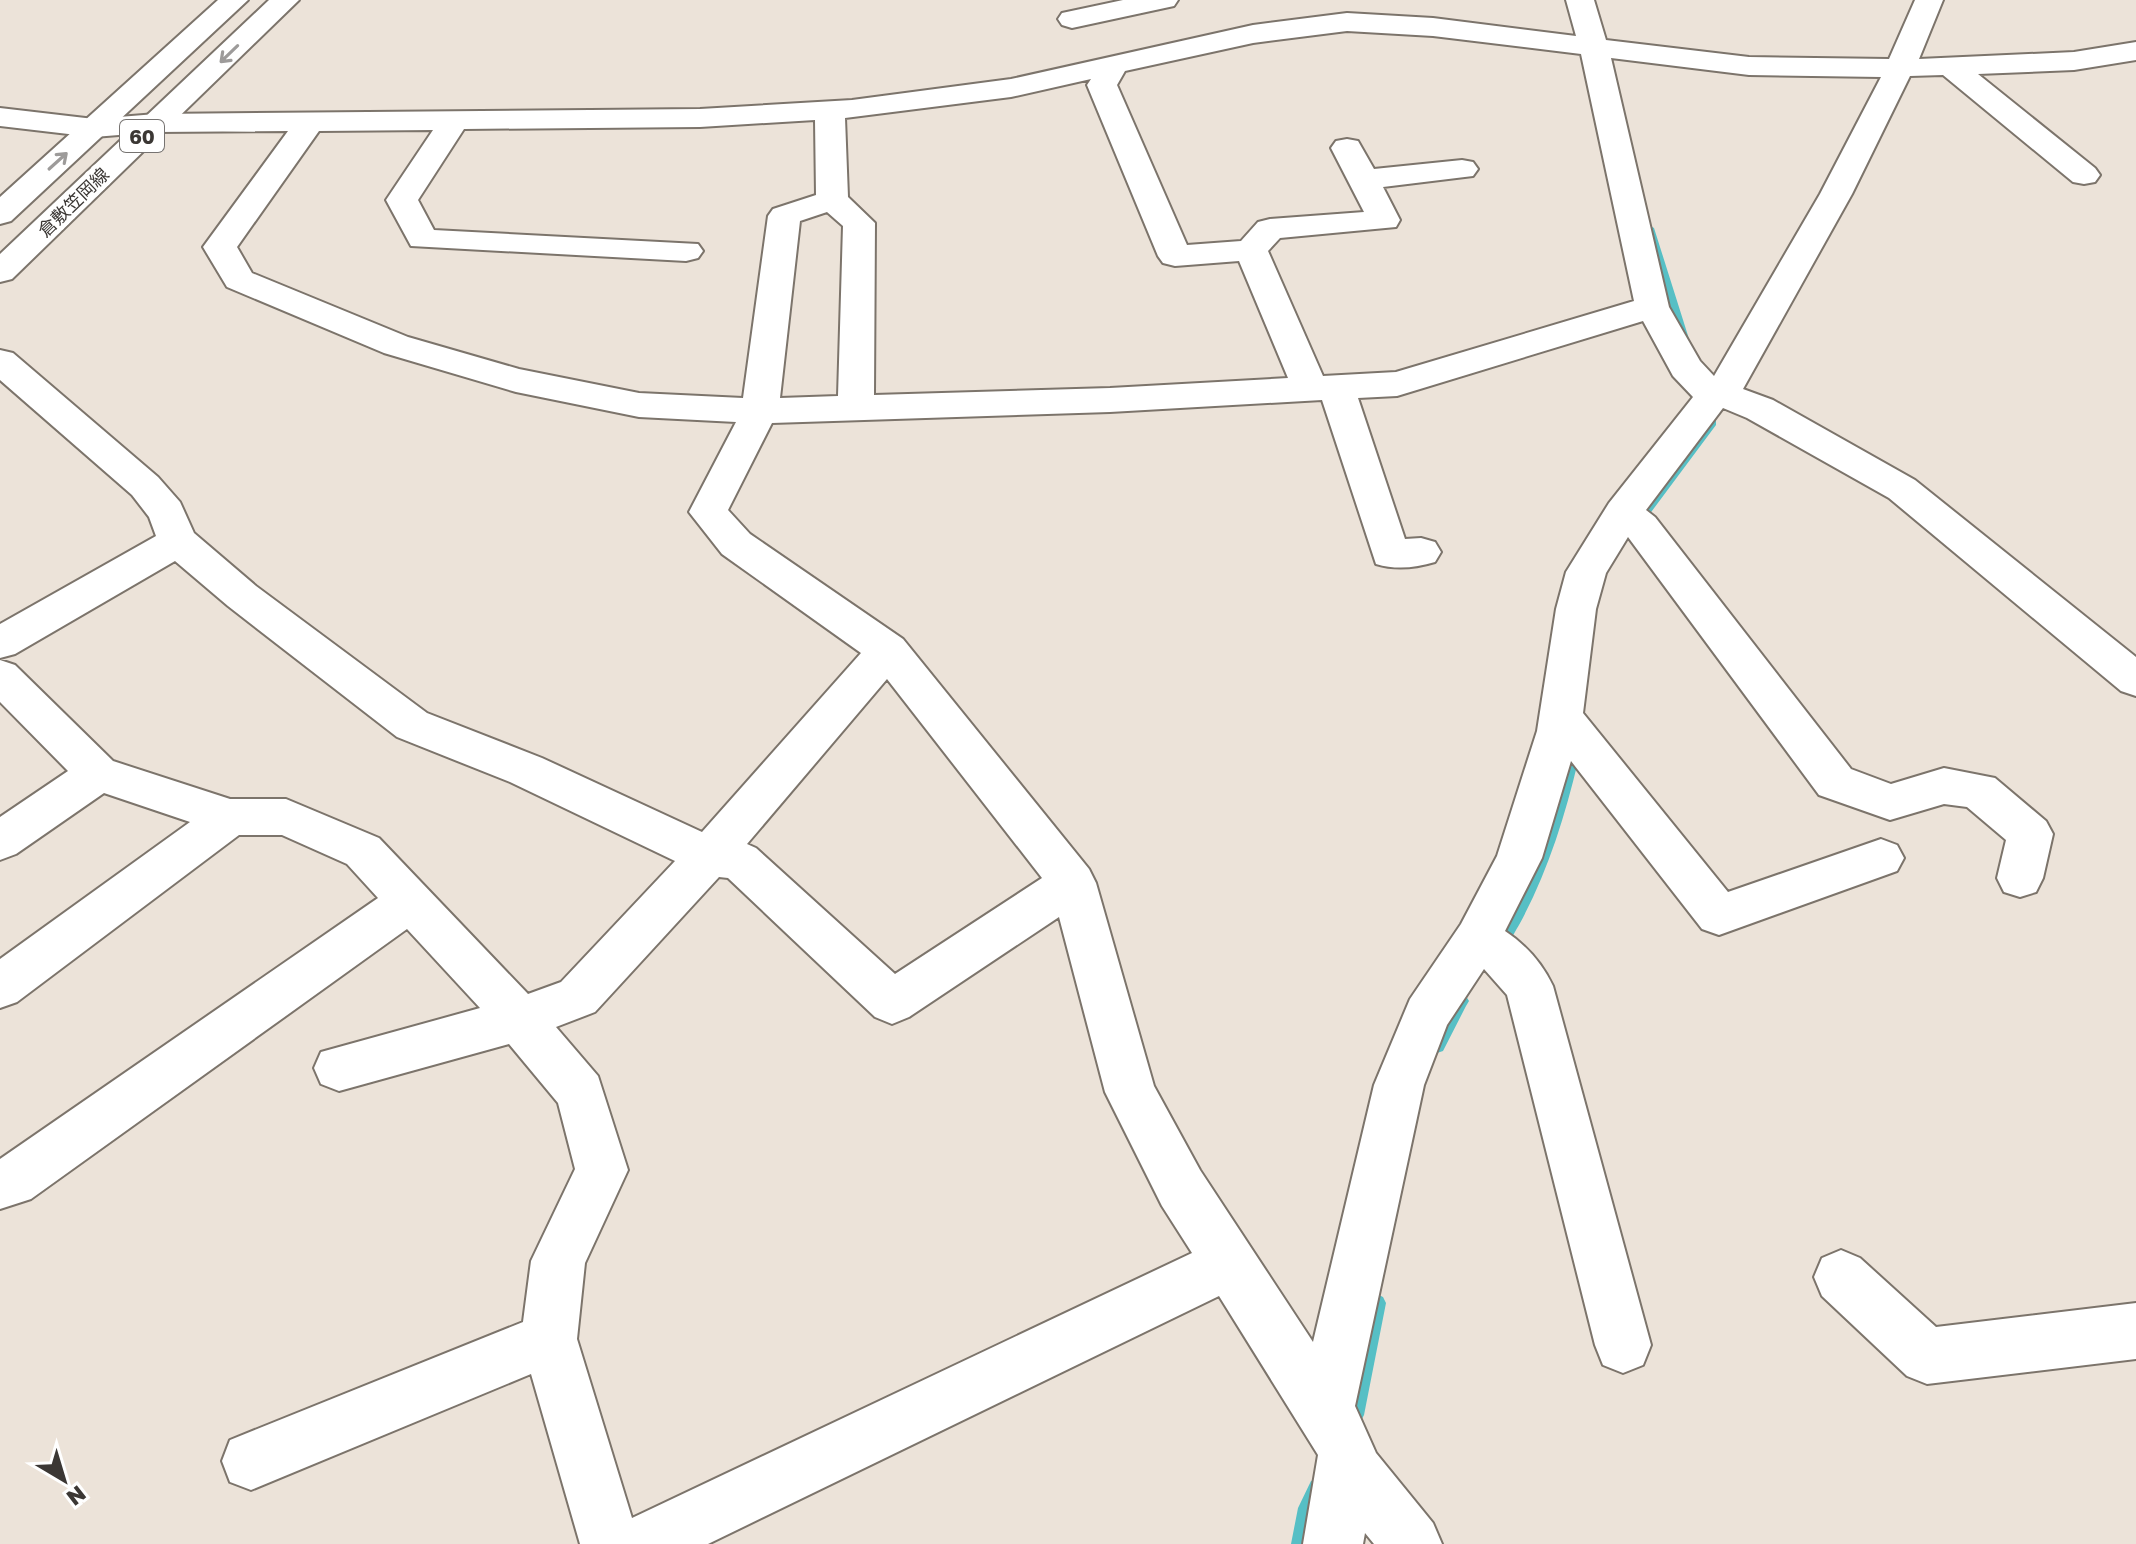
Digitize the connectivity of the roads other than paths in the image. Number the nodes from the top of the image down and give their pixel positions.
1 (234, 0) edge
2 (285, 0) edge
3 (1164, 0) edge
4 (1580, 0) edge
5 (1929, 0) edge
6 (1072, 19) dead end
7 (1602, 48) junction
8 (2136, 51) edge
9 (1114, 66) junction
10 (1950, 66) junction
11 (1902, 68) junction
12 (830, 110) junction
13 (0, 117) edge
14 (454, 121) junction
15 (310, 122) junction
16 (156, 123) junction
17 (94, 128) junction
18 (1347, 148) dead end
19 (1462, 169) dead end
20 (2084, 175) dead end
21 (1364, 180) junction
22 (832, 200) junction
23 (0, 214) edge
24 (1251, 250) junction
25 (686, 251) dead end
26 (0, 272) edge
27 (1652, 307) junction
28 (0, 361) edge
29 (1324, 388) junction
30 (1715, 393) junction
31 (856, 408) junction
32 (760, 411) junction
33 (1632, 520) junction
34 (178, 541) junction
35 (1421, 552) dead end
36 (888, 650) junction
37 (2, 673) edge
38 (2136, 680) edge
39 (1562, 719) junction
40 (98, 774) junction
41 (230, 817) junction
42 (0, 841) edge
43 (709, 856) junction
44 (1881, 858) dead end
45 (2020, 878) dead end
46 (1073, 883) junction
47 (410, 901) junction
48 (1491, 948) junction
49 (0, 987) edge
50 (519, 1019) junction
51 (339, 1068) dead end
52 (0, 1184) edge
53 (1229, 1263) junction
54 (1841, 1277) dead end
55 (2136, 1331) edge
56 (549, 1339) junction
57 (1623, 1345) dead end
58 (1339, 1440) junction
59 (251, 1461) dead end
60 (610, 1544) edge
61 (643, 1544) edge
62 (1333, 1544) edge
63 (1412, 1544) edge

1 - 17 street, 倉敷笠岡線 / 60
2 -> 16 street, 倉敷笠岡線 / 60
3 - 6 street
4 - 7 street
5 - 11 street
7 - 9 street
7 - 11 street
7 - 27 street
8 - 10 street
9 - 12 street
9 - 24 street
10 - 11 street
10 - 20 street
11 - 30 street
12 - 14 street
12 - 22 street
13 - 17 street
14 - 15 street
14 - 25 street
15 - 16 street
15 - 32 street
16 - 17 street
16 - 26 street, 倉敷笠岡線 / 60
23 -> 17 street, 倉敷笠岡線 / 60
18 - 21 street
19 - 21 street
21 - 24 street
22 - 31 street
22 - 32 street
24 - 29 street
27 - 29 street
27 - 30 street
28 - 34 street
29 - 31 street
29 - 35 street
30 - 33 street
30 - 38 street
31 - 32 street
32 - 36 street
33 - 39 street
33 - 45 street
34 - 37 street
34 - 43 street
36 - 43 street
36 - 46 street
37 - 40 street
39 - 44 street
39 - 48 street
40 - 41 street
40 - 42 street
41 - 47 street
41 - 49 street
43 - 46 street
43 - 50 street
46 - 53 street
47 - 50 street
47 - 52 street
48 - 57 street
48 - 58 street
50 - 51 street
50 - 56 street
53 - 58 street
53 - 61 street
54 - 55 street
56 - 59 street
56 - 60 street
58 - 62 street
58 - 63 street

